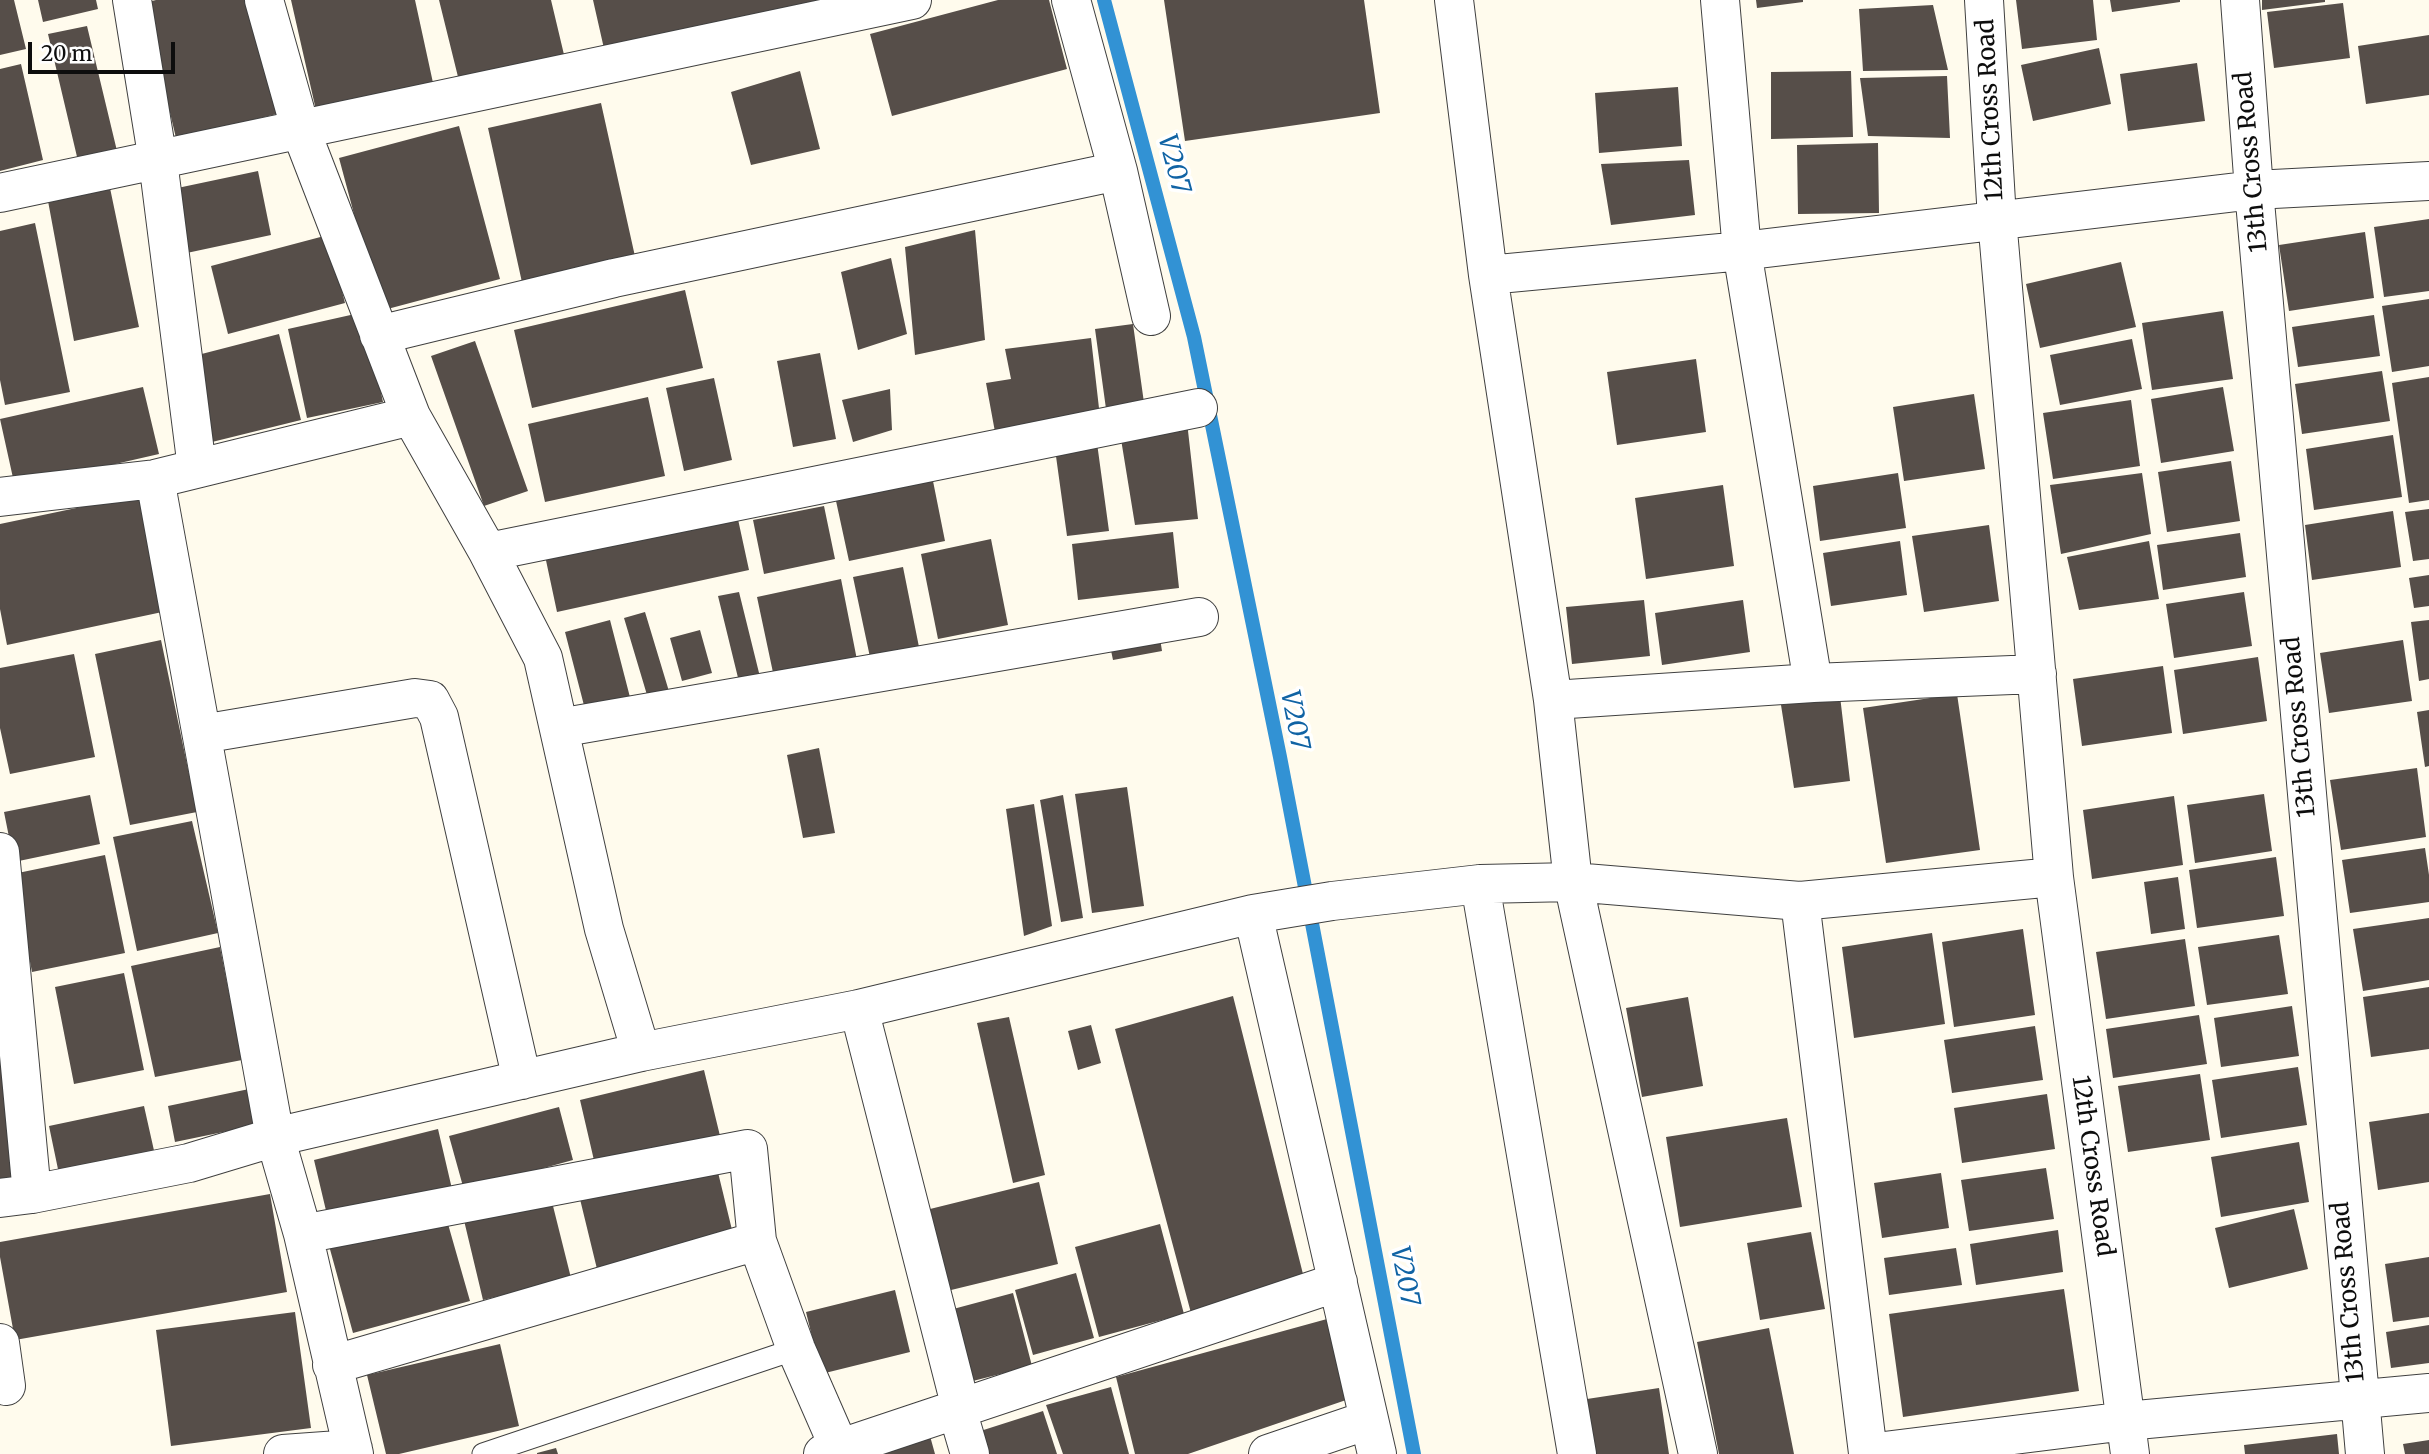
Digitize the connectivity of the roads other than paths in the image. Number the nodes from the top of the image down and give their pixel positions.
1 (132, 0) edge
2 (264, 0) edge
3 (912, 0) edge
4 (1071, 0) edge
5 (1454, 0) edge
6 (1720, 0) edge
7 (1984, 0) edge
8 (2239, 0) edge
9 (300, 131) junction
10 (158, 160) junction
11 (1118, 171) junction
12 (2429, 181) edge
13 (2254, 190) junction
14 (0, 193) edge
15 (1997, 219) junction
16 (1742, 251) junction
17 (1488, 275) junction
18 (1151, 316) dead end
19 (379, 335) junction
20 (1198, 408) dead end
21 (411, 416) junction
22 (197, 468) junction
23 (155, 479) junction
24 (0, 497) edge
25 (488, 552) junction
26 (1199, 617) dead end
27 (2038, 674) junction
28 (1813, 682) junction
29 (1553, 700) junction
30 (559, 728) junction
31 (202, 734) junction
32 (0, 852) edge
33 (2054, 877) junction
34 (1573, 882) junction
35 (1480, 884) junction
36 (1800, 901) junction
37 (1269, 911) junction
38 (4, 940) edge
39 (859, 1009) junction
40 (642, 1052) junction
41 (522, 1080) junction
42 (275, 1137) junction
43 (16, 1196) edge
44 (303, 1234) junction
45 (757, 1241) junction
46 (1338, 1282) junction
47 (0, 1343) edge
48 (796, 1349) junction
49 (332, 1364) junction
50 (6, 1387) dead end
51 (2429, 1393) edge
52 (2359, 1398) junction
53 (961, 1408) junction
54 (1373, 1437) edge
55 (2128, 1437) edge
56 (353, 1452) edge
57 (835, 1452) edge
58 (282, 1454) edge
59 (482, 1454) edge
60 (970, 1454) edge
61 (1268, 1454) edge
62 (1577, 1454) edge
63 (1698, 1454) edge
64 (1867, 1454) edge
65 (2365, 1454) edge

1 - 10 street
2 - 9 street
3 - 9 street
4 - 11 street
5 - 17 street
6 - 16 street
7 - 15 street, 12th Cross Road
8 - 13 street, 13th Cross Road
9 - 10 street
9 - 19 street
10 - 14 street
10 - 22 street
11 - 18 street
11 - 19 street
12 - 13 street
13 - 15 street
13 - 52 street, 13th Cross Road
15 - 16 street
15 - 27 street, 12th Cross Road
16 - 17 street
16 - 28 street
17 - 29 street
19 - 21 street
20 - 25 street
21 - 22 street
21 - 25 street
22 - 23 street
23 - 24 street
23 - 31 street
25 - 30 street
26 - 30 street
27 - 28 street
27 - 33 street, 12th Cross Road
28 - 29 street
29 - 34 street
30 - 40 street
31 - 41 street
31 - 42 street
32 - 38 street
33 - 36 street
33 - 55 street, 12th Cross Road
34 - 35 street
34 - 36 street
34 - 63 street
35 - 37 street
35 - 62 street
36 - 64 street
37 - 39 street
37 - 46 street
38 - 43 street
39 - 40 street
39 - 53 street
40 - 41 street
41 - 42 street
42 - 43 street
42 - 44 street
44 - 45 street
44 - 49 street
45 - 48 street
45 - 49 street
46 - 53 street
46 - 54 street
47 - 50 street
48 - 57 street
48 - 59 lane
49 - 56 street
51 - 52 street
52 - 55 street
52 - 65 street, 13th Cross Road
53 - 57 street
53 - 60 street
54 - 61 street
55 - 64 street
56 - 58 street

